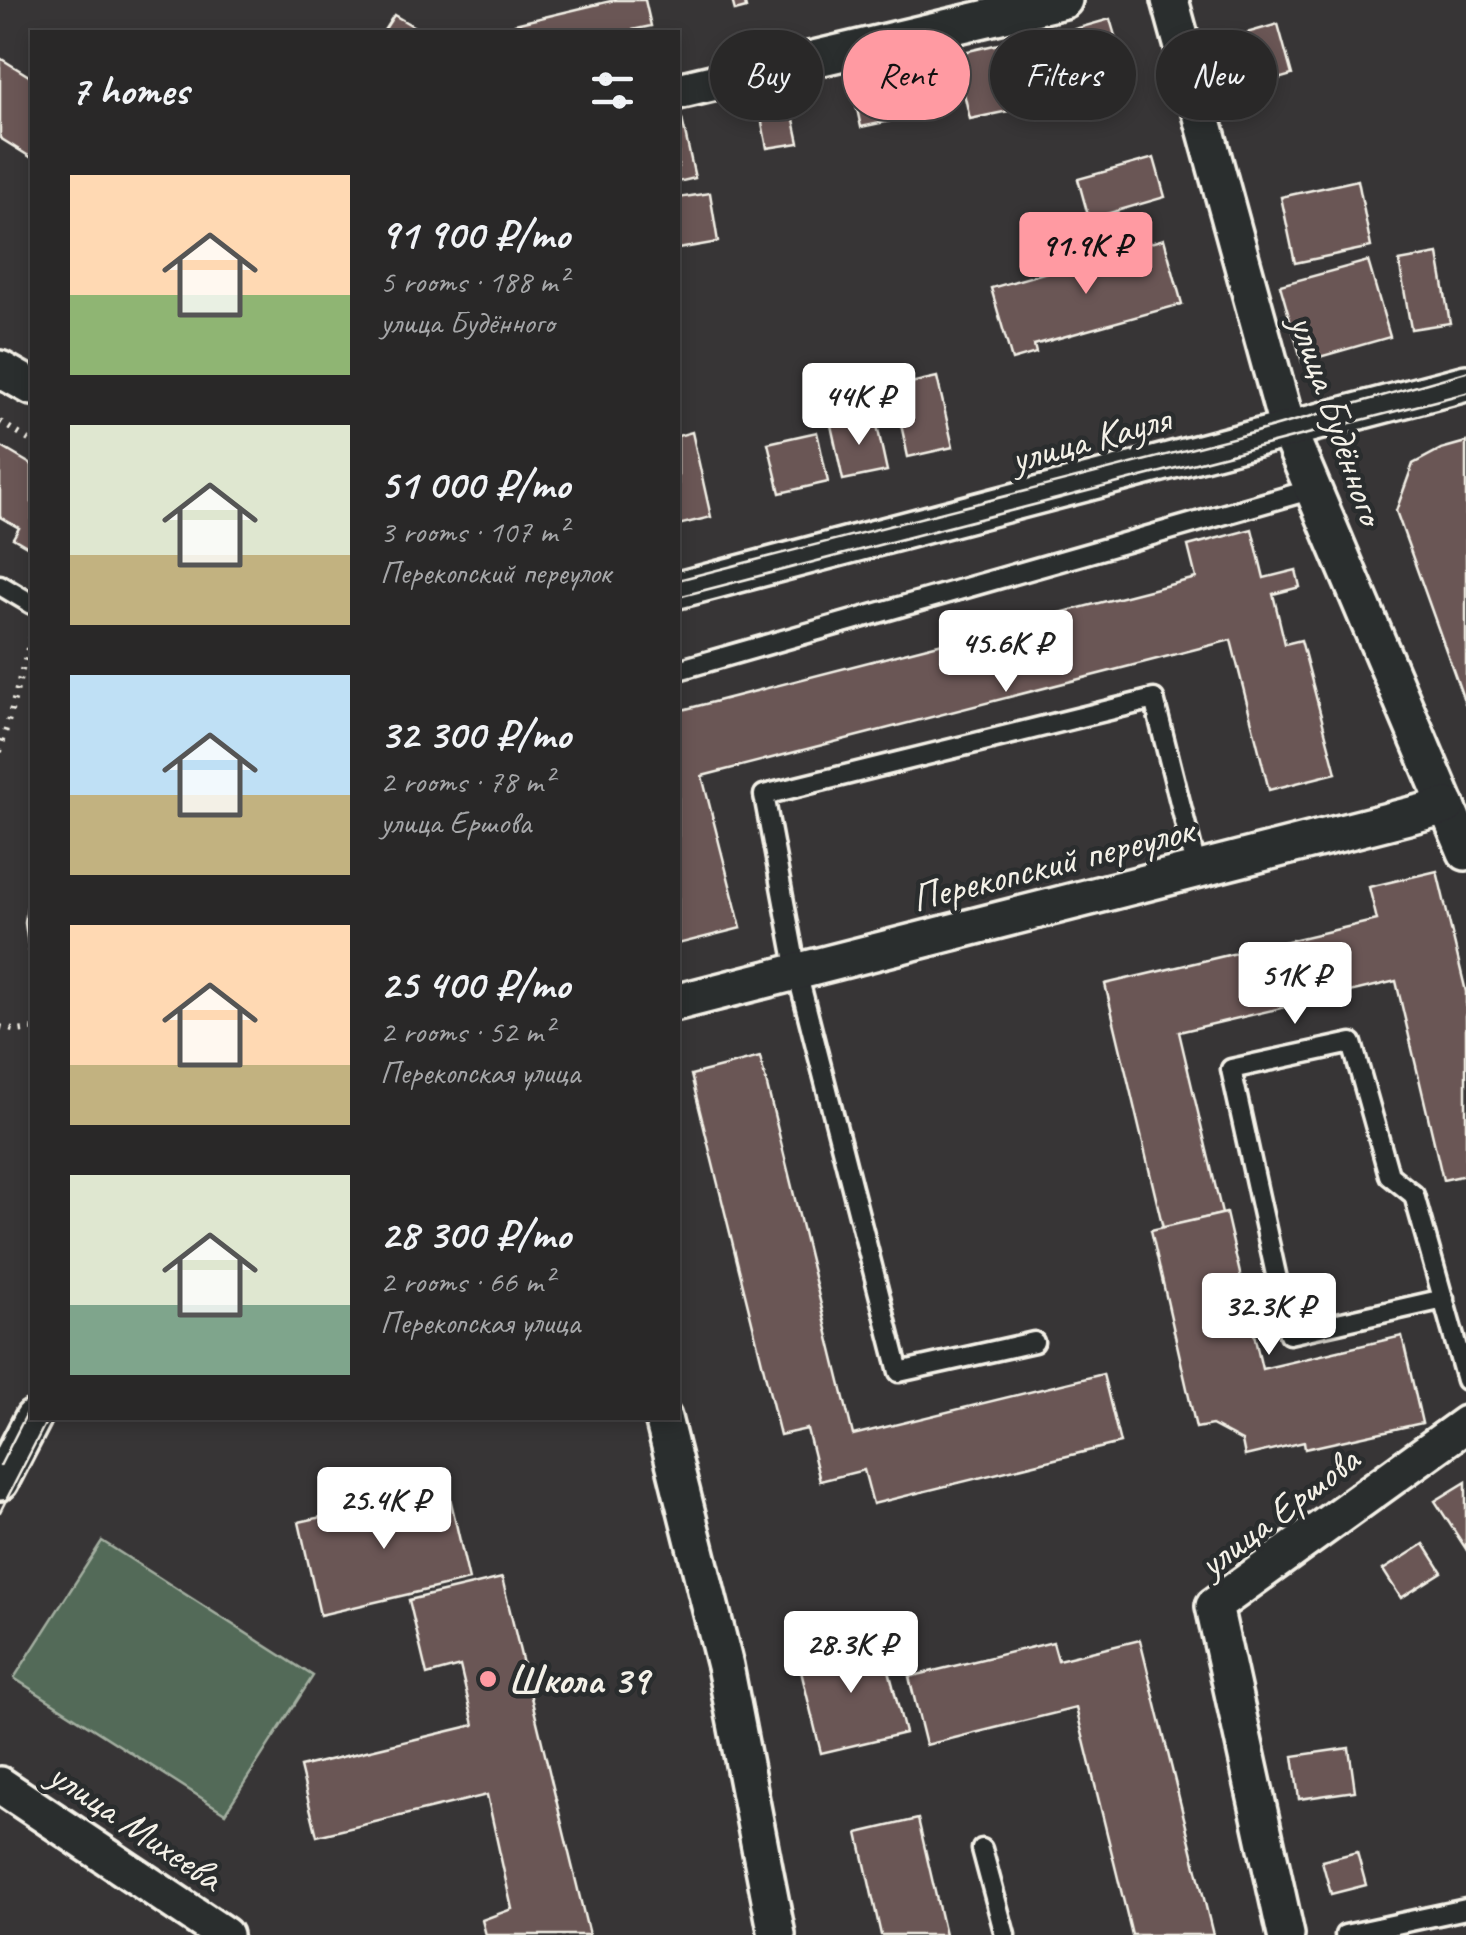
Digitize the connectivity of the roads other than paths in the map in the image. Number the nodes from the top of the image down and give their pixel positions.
1 (1064, 0) edge
2 (1170, 0) edge
3 (680, 91) edge
4 (0, 369) edge
5 (1466, 383) edge
6 (30, 386) edge
7 (1288, 430) junction
8 (1314, 489) junction
9 (0, 584) edge
10 (680, 589) edge
11 (30, 603) edge
12 (680, 669) edge
13 (1456, 805) edge
14 (1466, 852) edge
15 (1197, 870) junction
16 (797, 972) junction
17 (680, 1001) edge
18 (1444, 1300) junction
19 (1034, 1342) dead end
20 (1466, 1380) edge
21 (32, 1420) edge
22 (664, 1420) edge
23 (1466, 1424) edge
24 (0, 1482) edge
25 (0, 1785) edge
26 (982, 1849) dead end
27 (1466, 1909) edge
28 (224, 1935) edge
29 (777, 1935) edge
30 (1005, 1935) edge
31 (1286, 1935) edge
32 (1345, 1935) edge

1 - 3 street
2 - 7 street, улица Будённого
4 - 6 street
5 - 7 street, улица Кауля
7 - 8 street, улица Будённого
7 - 10 street, улица Кауля
8 - 12 lane
8 - 13 street, улица Будённого
9 - 11 lane
13 - 14 street, улица Будённого
13 - 15 street, Перекопский переулок
15 - 16 street, Перекопский переулок
15 - 16 lane
16 - 17 street, Перекопский переулок
16 - 19 lane
18 - 18 lane
18 - 20 lane
21 - 24 street
22 - 29 street
23 - 31 street, улица Ершова
25 - 28 street, улица Михеева
26 - 30 lane
27 - 32 lane

